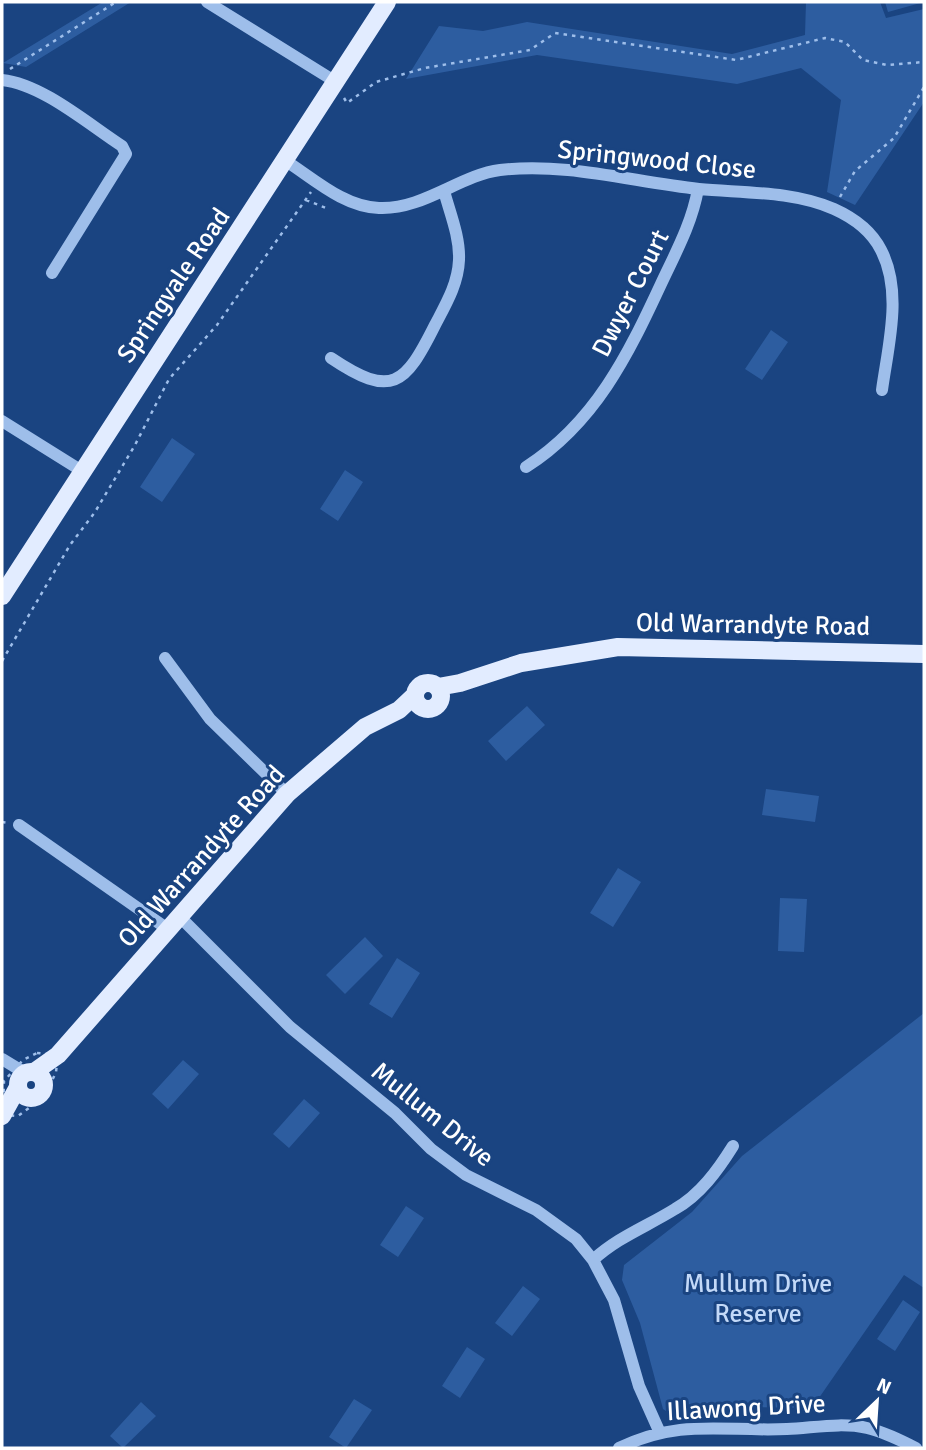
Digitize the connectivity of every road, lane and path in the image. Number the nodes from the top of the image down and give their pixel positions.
1 (116, 2) edge
2 (207, 2) edge
3 (387, 2) edge
4 (924, 62) edge
5 (2, 74) edge
6 (2, 80) edge
7 (336, 82) junction
8 (924, 87) edge
9 (286, 161) junction
10 (318, 182) junction
11 (698, 189) junction
12 (444, 191) junction
13 (306, 200) junction
14 (326, 208) dead end
15 (834, 209) junction
16 (52, 273) dead end
17 (331, 358) dead end
18 (882, 390) dead end
19 (2, 421) edge
20 (526, 467) dead end
21 (82, 471) junction
22 (2, 596) edge
23 (924, 654) edge
24 (164, 658) dead end
25 (2, 661) edge
26 (287, 794) junction
27 (19, 825) dead end
28 (174, 924) junction
29 (58, 1055) junction
30 (3, 1060) edge
31 (28, 1083) junction
32 (2, 1116) edge
33 (733, 1146) dead end
34 (593, 1260) junction
35 (660, 1433) junction
36 (619, 1448) edge
37 (916, 1448) edge

1 - 5 path
2 - 7 street
3 - 7 main road, Springvale Road
4 - 7 path
6 - 16 street
7 - 9 main road, Springvale Road
8 - 15 path
9 - 10 street, Springwood Close
9 - 21 main road, Springvale Road
10 - 12 street, Springwood Close
10 - 13 path
11 - 12 street, Springwood Close
11 - 15 street, Springwood Close
11 - 20 street, Dwyer Court
12 - 17 street
13 - 14 path
13 - 25 path
15 - 18 street, Springwood Close
19 - 21 street
21 - 22 main road, Springvale Road
23 - 26 main road, Old Warrandyte Road
24 - 26 street
26 - 28 main road, Old Warrandyte Road
27 - 28 street, Mullum Drive
28 - 29 main road, Old Warrandyte Road
28 - 34 street, Mullum Drive
29 - 31 main road, Old Warrandyte Road
29 - 32 path
30 - 31 street
31 - 32 main road
33 - 34 street
34 - 35 street, Mullum Drive
35 - 36 street, Illawong Drive
35 - 37 street, Illawong Drive

